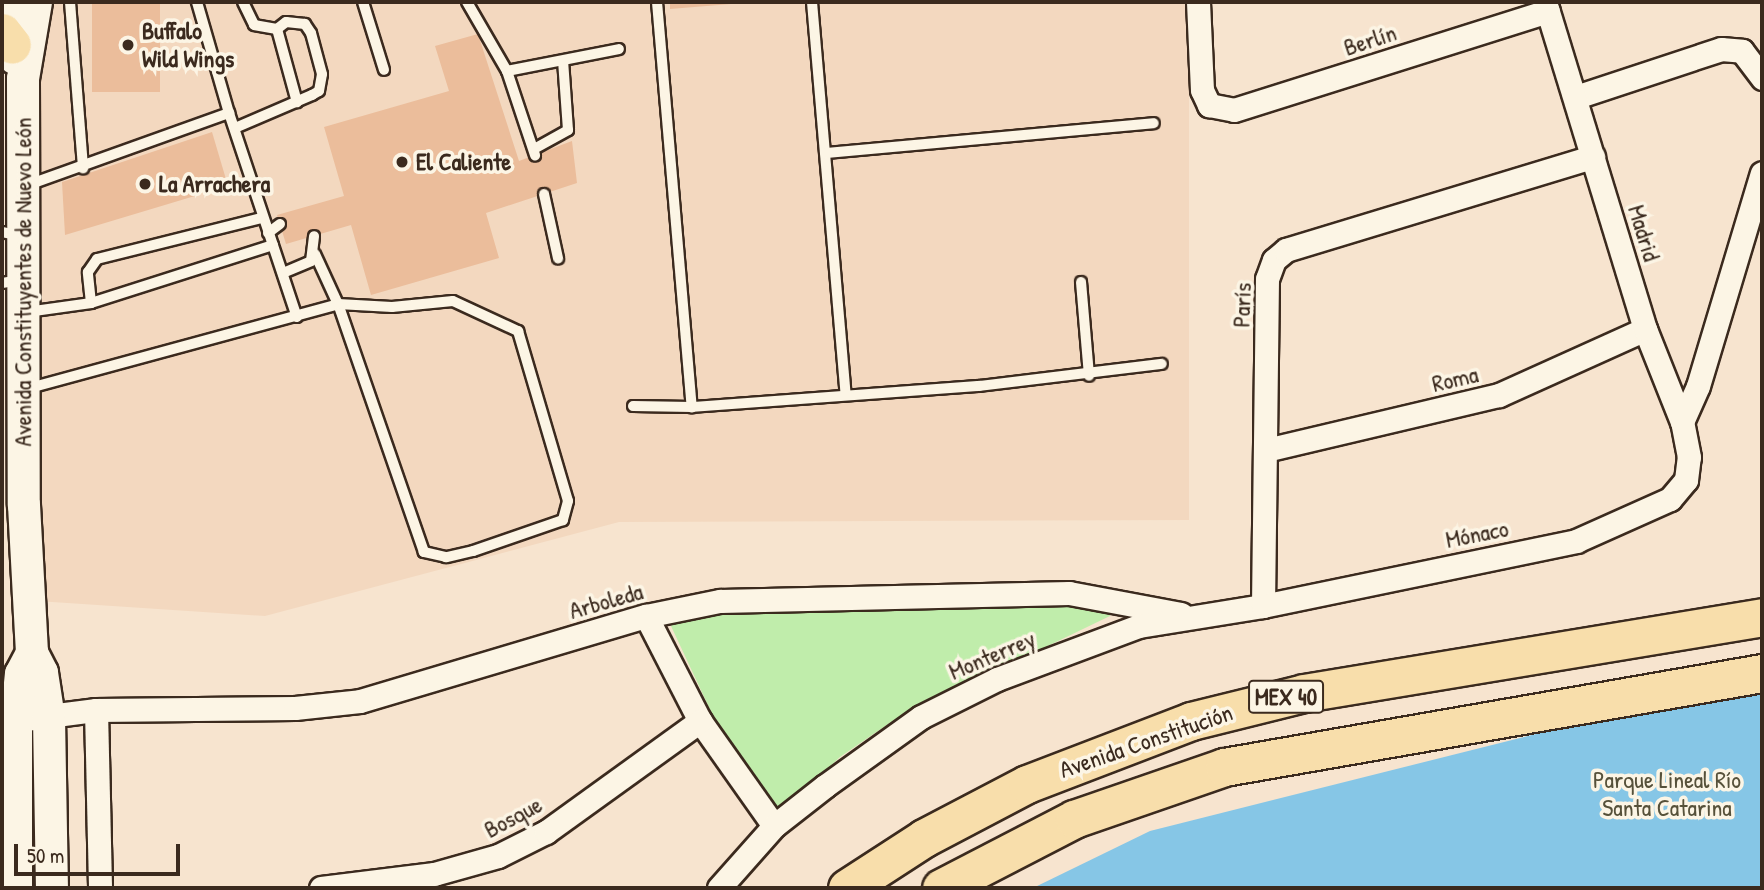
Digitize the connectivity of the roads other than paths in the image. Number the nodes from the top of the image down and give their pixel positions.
1 (7, 2) edge
2 (36, 2) edge
3 (70, 2) edge
4 (197, 2) edge
5 (243, 2) edge
6 (363, 2) edge
7 (467, 2) edge
8 (657, 2) edge
9 (812, 2) edge
10 (1198, 2) edge
11 (1547, 7) edge
12 (277, 29) junction
13 (619, 49) dead end
14 (11, 59) edge
15 (563, 61) junction
16 (384, 70) dead end
17 (507, 71) junction
18 (1762, 78) edge
19 (1576, 97) junction
20 (297, 102) junction
21 (229, 113) junction
22 (1154, 123) dead end
23 (235, 128) junction
24 (826, 153) junction
25 (1593, 158) junction
26 (83, 168) junction
27 (1762, 173) edge
28 (21, 188) junction
29 (544, 194) dead end
30 (262, 218) junction
31 (280, 224) dead end
32 (268, 233) junction
33 (11, 234) edge
34 (314, 236) dead end
35 (273, 245) junction
36 (315, 254) junction
37 (558, 258) dead end
38 (283, 273) junction
39 (11, 281) edge
40 (1082, 282) dead end
41 (91, 303) junction
42 (338, 304) junction
43 (21, 313) junction
44 (297, 317) junction
45 (1645, 329) junction
46 (1162, 364) dead end
47 (1089, 376) junction
48 (23, 390) junction
49 (846, 395) junction
50 (633, 406) dead end
51 (692, 407) junction
52 (1682, 422) junction
53 (1266, 450) junction
54 (1686, 480) joint
55 (1263, 606) junction
56 (1185, 615) junction
57 (646, 616) junction
58 (1762, 617) edge
59 (32, 653) junction
60 (1762, 673) edge
61 (96, 710) junction
62 (48, 718) junction
63 (700, 721) junction
64 (9, 722) edge
65 (774, 826) junction
66 (16, 888) edge
67 (52, 888) edge
68 (100, 888) edge
69 (320, 888) edge
70 (719, 888) edge
71 (847, 888) edge
72 (941, 888) edge

1 - 14 main road, Avenida Constituyentes de Nuevo León
2 - 14 main road, Avenida Constituyentes de Nuevo León
3 - 26 lane
4 - 21 lane
5 - 12 lane
6 - 16 lane
7 - 17 lane
8 - 51 lane
9 - 24 lane
10 - 11 street, Berlín
11 - 19 street, Madrid
12 - 20 lane
12 - 20 lane
13 - 15 lane
14 - 28 main road, Avenida Constituyentes de Nuevo León
15 - 17 lane
15 - 17 lane
18 - 19 street
19 - 25 street, Madrid
20 - 23 lane
21 - 23 lane
21 - 26 lane
22 - 24 lane
23 - 30 lane
24 - 49 lane
25 - 45 street, Madrid
25 - 53 street, París
26 - 28 lane
27 - 52 street
28 - 33 main road, Avenida Constituyentes de Nuevo León
29 - 37 lane
30 - 32 lane
30 - 41 lane
31 - 32 lane
32 - 35 lane
33 - 39 main road, Avenida Constituyentes de Nuevo León
34 - 36 lane
35 - 38 lane
35 - 41 lane
36 - 38 lane
36 - 42 lane
38 - 44 lane
39 - 43 main road, Avenida Constituyentes de Nuevo León
40 - 47 lane
41 - 43 lane
42 - 42 lane
42 - 44 lane
43 - 48 main road, Avenida Constituyentes de Nuevo León
44 - 48 lane
45 - 52 street, Madrid
45 - 53 street, Roma
46 - 47 lane
47 - 49 lane
48 - 59 main road, Avenida Constituyentes de Nuevo León
49 - 51 lane
50 - 51 lane
52 - 54 street, Madrid
53 - 55 street, París
54 - 55 street, Mónaco
55 - 56 street, Monterrey
56 - 57 street, Arboleda
56 - 65 street, Monterrey
57 - 61 street, Arboleda
57 - 63 street
58 - 71 highway, Avenida Constitución / MEX 40
59 - 62 main road, Avenida Constituyentes de Nuevo León
59 - 64 main road, Avenida Constituyentes de Nuevo León
60 - 72 highway, Avenida Constitución / MEX 40
61 - 62 street, Arboleda
61 - 68 street
62 - 64 street, Arboleda
62 - 67 main road, Avenida Constituyentes de Nuevo León
63 - 65 street
63 - 69 street, Bosque
64 - 66 main road, Avenida Constituyentes de Nuevo León
65 - 70 street, Monterrey

